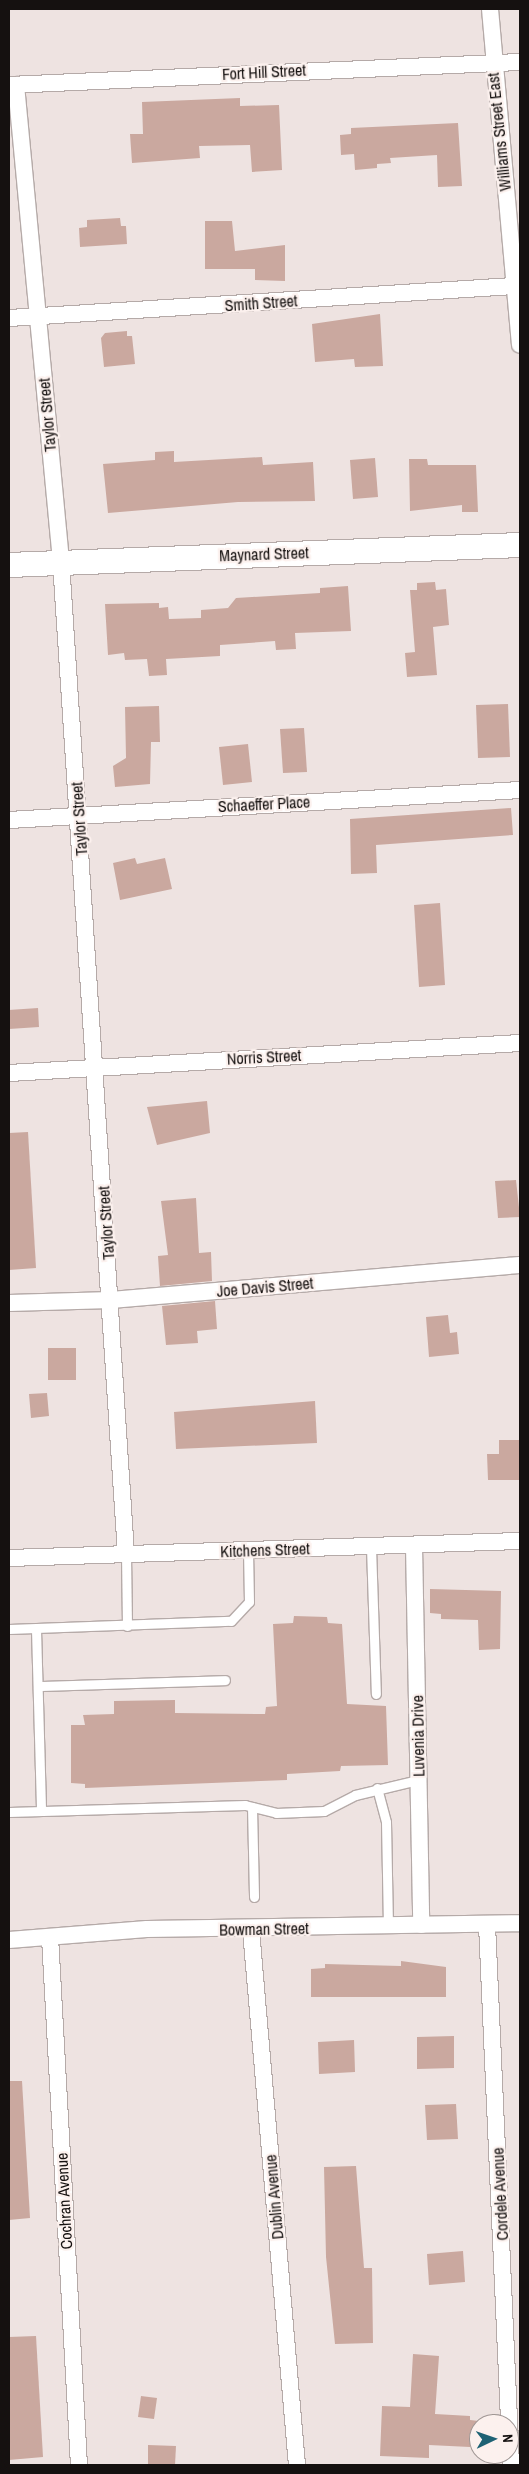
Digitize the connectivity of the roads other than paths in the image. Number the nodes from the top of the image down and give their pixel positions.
1 (490, 9) edge
2 (520, 62) edge
3 (492, 63) junction
4 (12, 85) edge
5 (514, 286) junction
6 (9, 318) edge
7 (38, 318) junction
8 (520, 345) edge
9 (520, 545) edge
10 (61, 562) junction
11 (9, 565) edge
12 (520, 790) edge
13 (78, 815) junction
14 (9, 820) edge
15 (520, 1043) edge
16 (96, 1066) junction
17 (9, 1073) edge
18 (520, 1266) edge
19 (111, 1300) junction
20 (9, 1303) edge
21 (520, 1541) edge
22 (414, 1546) junction
23 (371, 1547) junction
24 (248, 1551) junction
25 (126, 1554) junction
26 (9, 1558) edge
27 (127, 1626) junction
28 (36, 1628) junction
29 (9, 1629) edge
30 (225, 1680) dead end
31 (38, 1686) junction
32 (376, 1694) dead end
33 (418, 1780) junction
34 (377, 1788) junction
35 (252, 1807) junction
36 (41, 1811) junction
37 (9, 1812) edge
38 (254, 1897) dead end
39 (520, 1923) edge
40 (487, 1924) junction
41 (421, 1925) junction
42 (388, 1926) junction
43 (251, 1930) junction
44 (50, 1937) junction
45 (9, 1940) edge
46 (79, 2465) edge
47 (298, 2465) edge
48 (512, 2465) edge

1 - 3 street, Williams Street East
2 - 3 street, Fort Hill Street
3 - 4 street, Fort Hill Street
3 - 5 street, Williams Street East
4 - 7 street, Taylor Street
5 - 7 street, Smith Street
5 - 8 street, Williams Street East
6 - 7 street, Smith Street
7 - 10 street, Taylor Street
9 - 10 street, Maynard Street
10 - 11 street, Maynard Street
10 - 13 street, Taylor Street
12 - 13 street, Schaeffer Place
13 - 14 street, Schaeffer Place
13 - 16 street, Taylor Street
15 - 16 street, Norris Street
16 - 17 street, Norris Street
16 - 19 street, Taylor Street
18 - 19 street, Joe Davis Street
19 - 20 street, Joe Davis Street
19 - 25 street, Taylor Street
21 - 22 street, Kitchens Street
22 - 23 street, Kitchens Street
22 - 33 street, Luvenia Drive
23 - 24 street, Kitchens Street
23 - 32 lane
24 - 25 street, Kitchens Street
24 - 27 lane
25 - 26 street, Kitchens Street
25 - 27 lane
27 - 28 lane
28 - 29 lane
28 - 31 lane
30 - 31 lane
31 - 36 lane
33 - 34 lane
33 - 41 street, Luvenia Drive
34 - 35 lane
34 - 42 lane
35 - 36 lane
35 - 38 lane
36 - 37 lane
39 - 40 street, Bowman Street
40 - 41 street, Bowman Street
40 - 48 street, Cordele Avenue
41 - 42 street, Bowman Street
42 - 43 street, Bowman Street
43 - 44 street, Bowman Street
43 - 47 street, Dublin Avenue
44 - 45 street, Bowman Street
44 - 46 street, Cochran Avenue

